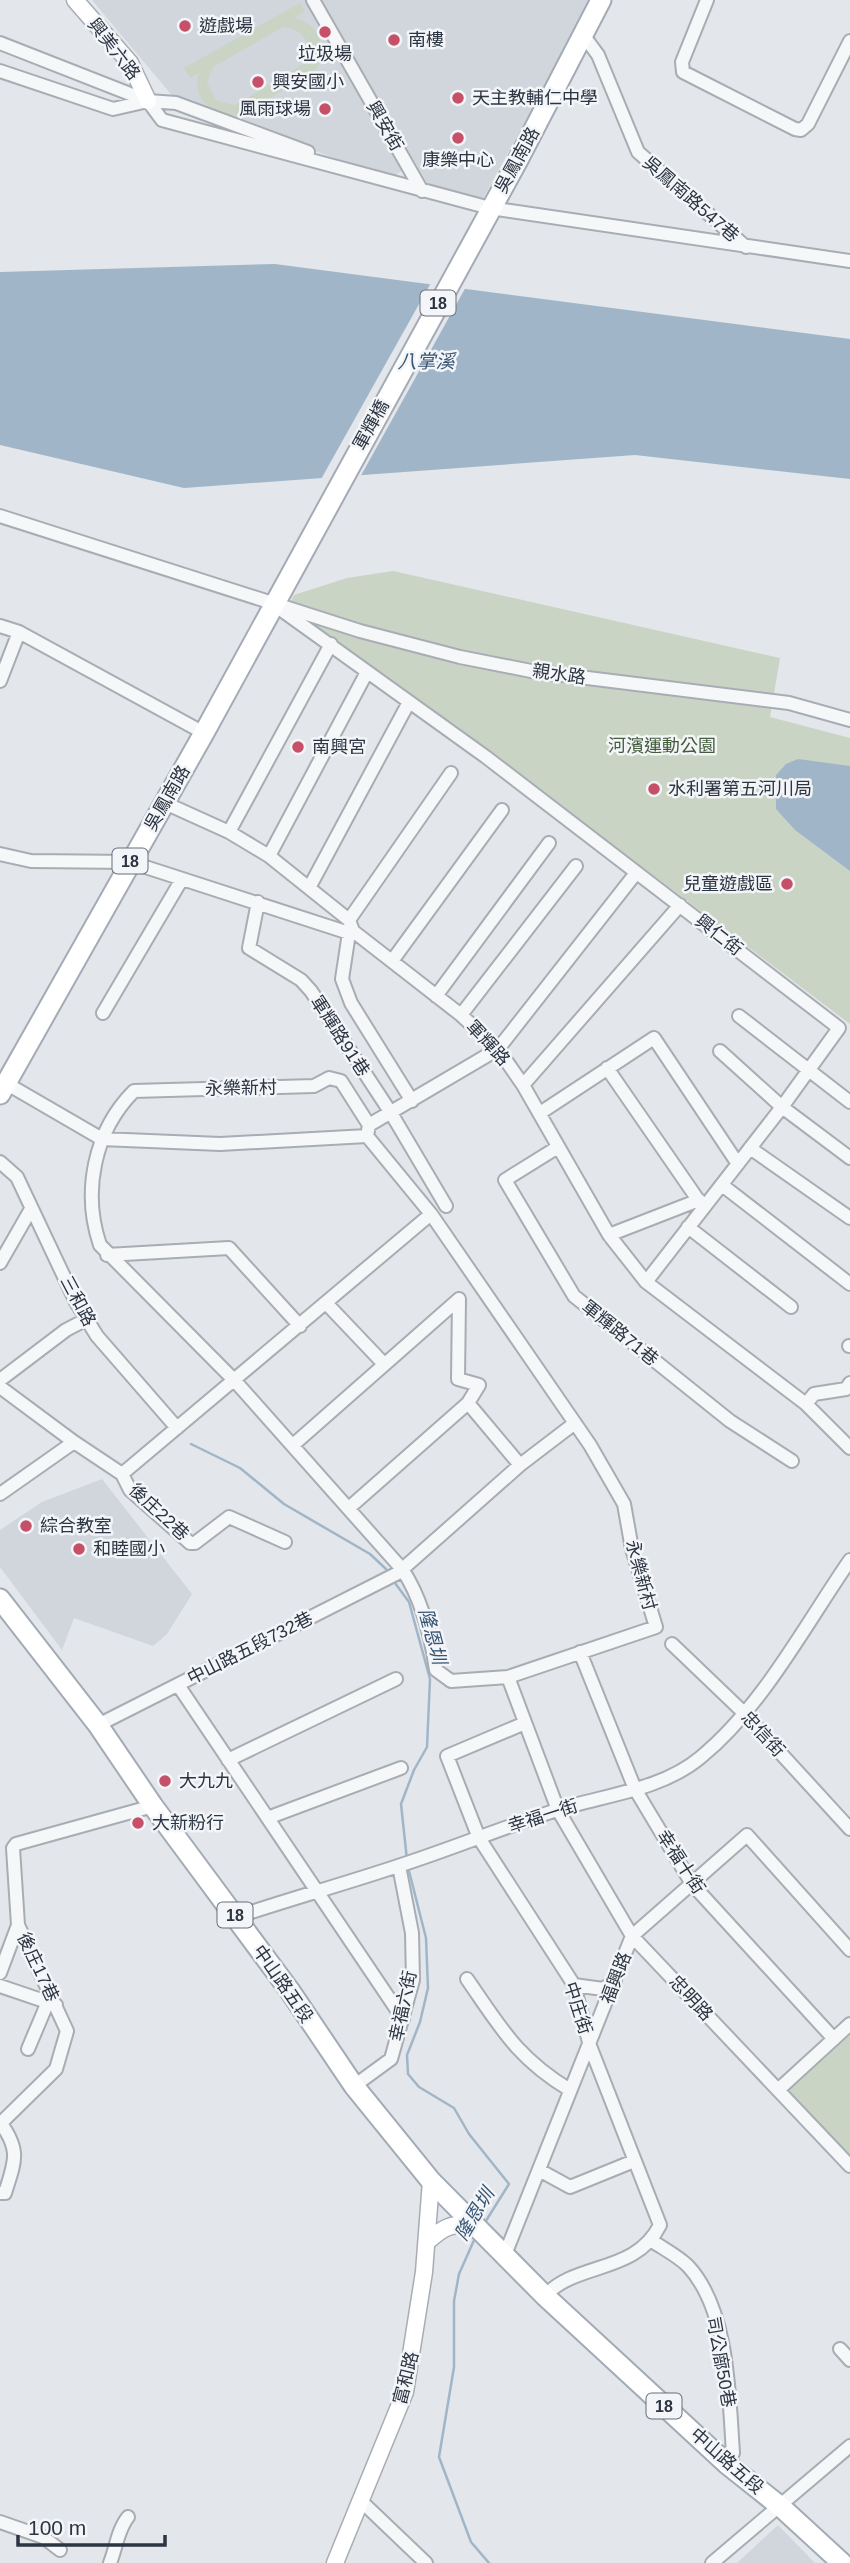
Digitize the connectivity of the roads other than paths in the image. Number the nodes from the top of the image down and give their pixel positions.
1 (75, 0) edge
2 (313, 0) edge
3 (601, 0) edge
4 (707, 0) edge
5 (584, 36) junction
6 (850, 41) edge
7 (0, 43) edge
8 (0, 71) edge
9 (148, 102) junction
10 (384, 180) junction
11 (422, 191) junction
12 (490, 208) junction
13 (746, 247) junction
14 (850, 261) edge
15 (0, 516) edge
16 (273, 604) junction
17 (0, 626) edge
18 (19, 632) junction
19 (331, 644) junction
20 (367, 672) junction
21 (0, 681) edge
22 (409, 702) junction
23 (850, 720) edge
24 (204, 733) junction
25 (451, 773) dead end
26 (165, 803) junction
27 (502, 810) dead end
28 (229, 832) junction
29 (549, 843) dead end
30 (0, 854) edge
31 (269, 856) junction
32 (130, 862) junction
33 (576, 866) dead end
34 (636, 873) junction
35 (182, 879) junction
36 (309, 888) junction
37 (258, 902) junction
38 (680, 905) junction
39 (350, 928) junction
40 (392, 961) junction
41 (436, 996) junction
42 (103, 1013) dead end
43 (461, 1015) junction
44 (739, 1016) dead end
45 (498, 1049) junction
46 (720, 1051) dead end
47 (607, 1068) junction
48 (809, 1071) junction
49 (523, 1085) junction
50 (2, 1086) edge
51 (412, 1101) junction
52 (850, 1102) edge
53 (782, 1107) junction
54 (391, 1113) junction
55 (540, 1113) junction
56 (368, 1130) junction
57 (102, 1139) junction
58 (558, 1147) junction
59 (750, 1148) junction
60 (850, 1158) edge
61 (0, 1162) edge
62 (738, 1164) junction
63 (722, 1185) junction
64 (701, 1203) junction
65 (446, 1206) dead end
66 (31, 1209) junction
67 (431, 1214) junction
68 (850, 1218) edge
69 (688, 1227) junction
70 (609, 1235) junction
71 (107, 1255) junction
72 (0, 1262) edge
73 (646, 1282) junction
74 (850, 1284) edge
75 (326, 1303) junction
76 (791, 1307) dead end
77 (86, 1319) junction
78 (300, 1326) junction
79 (384, 1364) junction
80 (0, 1380) edge
81 (235, 1381) junction
82 (850, 1383) edge
83 (0, 1387) edge
84 (468, 1403) junction
85 (806, 1404) junction
86 (575, 1423) junction
87 (177, 1428) junction
88 (848, 1441) edge
89 (74, 1442) junction
90 (293, 1445) junction
91 (792, 1461) dead end
92 (520, 1465) junction
93 (122, 1475) junction
94 (0, 1494) edge
95 (350, 1507) junction
96 (285, 1542) dead end
97 (850, 1560) edge
98 (402, 1569) junction
99 (0, 1599) edge
100 (672, 1644) dead end
101 (580, 1652) junction
102 (508, 1677) junction
103 (396, 1679) dead end
104 (178, 1685) junction
105 (743, 1712) junction
106 (526, 1723) junction
107 (97, 1725) junction
108 (228, 1760) junction
109 (401, 1768) dead end
110 (635, 1789) junction
111 (153, 1806) junction
112 (558, 1810) junction
113 (270, 1817) junction
114 (850, 1829) edge
115 (479, 1838) junction
116 (6, 1862) edge
117 (399, 1866) junction
118 (692, 1884) junction
119 (315, 1891) junction
120 (236, 1917) junction
121 (18, 1924) junction
122 (632, 1936) junction
123 (850, 1950) edge
124 (0, 1973) edge
125 (467, 1979) dead end
126 (616, 1981) junction
127 (0, 1986) edge
128 (573, 1986) junction
129 (51, 2004) junction
130 (403, 2019) junction
131 (850, 2024) edge
132 (834, 2039) junction
133 (590, 2046) junction
134 (28, 2049) dead end
135 (354, 2087) junction
136 (570, 2090) junction
137 (778, 2090) junction
138 (0, 2122) edge
139 (634, 2161) junction
140 (850, 2166) edge
141 (539, 2170) junction
142 (430, 2181) junction
143 (0, 2193) edge
144 (474, 2227) junction
145 (652, 2241) junction
146 (427, 2242) junction
147 (498, 2250) junction
148 (545, 2296) junction
149 (839, 2349) dead end
150 (850, 2360) edge
151 (850, 2447) edge
152 (727, 2464) junction
153 (361, 2501) junction
154 (781, 2507) junction
155 (128, 2517) dead end
156 (0, 2522) edge
157 (60, 2550) dead end
158 (110, 2563) edge
159 (335, 2563) edge
160 (426, 2563) edge
161 (712, 2563) edge
162 (842, 2563) edge

1 - 9 street, 興美六路
2 - 11 street, 興安街
3 - 5 main road, 吳鳳南路 / 18
4 - 6 street
5 - 12 main road, 吳鳳南路 / 18
5 - 13 street, 吳鳳南路547巷
7 - 9 street
8 - 9 street
9 - 10 street
9 - 10 street
10 - 11 street
11 - 12 street
12 - 13 street, 吳鳳南路547巷
12 - 16 main road, 軍輝橋 / 18
13 - 14 street, 吳鳳南路547巷
15 - 16 street
16 - 19 street, 興仁街
16 - 23 street, 親水路
16 - 24 main road, 吳鳳南路 / 18
17 - 18 street
18 - 21 street
18 - 24 street
19 - 20 street, 興仁街
19 - 28 street
20 - 22 street, 興仁街
20 - 31 street
22 - 34 street, 興仁街
22 - 36 street
24 - 26 main road, 吳鳳南路 / 18
25 - 39 street
26 - 28 street
26 - 32 main road, 吳鳳南路 / 18
27 - 40 street
28 - 31 street
29 - 41 street
30 - 32 street, 軍輝路
31 - 36 street
32 - 35 street, 軍輝路
32 - 50 main road, 吳鳳南路 / 18
33 - 43 street
34 - 38 street, 興仁街
34 - 45 street
35 - 37 street, 軍輝路
35 - 42 street
36 - 39 street
37 - 39 street, 軍輝路
37 - 54 street, 軍輝路91巷
38 - 48 street, 興仁街
38 - 49 street
39 - 40 street, 軍輝路
39 - 51 street
40 - 41 street, 軍輝路
41 - 43 street, 軍輝路
43 - 45 street, 軍輝路
44 - 48 street
45 - 49 street, 軍輝路
45 - 51 street
46 - 53 street
47 - 55 street
47 - 62 street
47 - 64 street
48 - 52 street
48 - 53 street, 興仁街
49 - 55 street, 軍輝路
50 - 57 street
51 - 54 street
53 - 59 street, 興仁街
53 - 60 street
54 - 56 street
54 - 65 street, 軍輝路91巷
55 - 58 street, 軍輝路
56 - 57 street
56 - 57 street, 永樂新村
56 - 67 street, 永樂新村
57 - 71 street, 永樂新村
58 - 70 street, 軍輝路
58 - 91 street, 軍輝路71巷
59 - 62 street, 興仁街
59 - 68 street
61 - 66 street, 三和路
62 - 63 street, 興仁街
63 - 64 street, 興仁街
63 - 74 street
64 - 69 street, 興仁街
64 - 70 street
66 - 72 street
66 - 77 street, 三和路
67 - 75 street
67 - 86 street, 永樂新村
69 - 73 street, 興仁街
69 - 76 street
70 - 73 street, 軍輝路
71 - 78 street
71 - 81 street, 永樂新村
73 - 85 street, 軍輝路
75 - 78 street
75 - 79 street
77 - 80 street
77 - 87 street, 三和路
78 - 81 street
79 - 84 street
79 - 90 street
81 - 87 street
81 - 90 street, 永樂新村
82 - 85 street
83 - 89 street, 後庄22巷
84 - 92 street
84 - 95 street
85 - 88 street, 軍輝路
86 - 92 street
86 - 101 street, 永樂新村
87 - 93 street
89 - 93 street, 後庄22巷
89 - 94 street
90 - 95 street, 永樂新村
92 - 98 street
93 - 96 street, 後庄22巷
95 - 98 street, 永樂新村
97 - 105 street, 幸福一街
98 - 102 street, 永樂新村
98 - 104 street, 中山路五段732巷
99 - 107 main road, 中山路五段 / 18
100 - 105 street, 忠信街
101 - 102 street, 永樂新村
101 - 110 street, 幸福十街
102 - 106 street
103 - 108 street
104 - 107 street, 中山路五段732巷
104 - 108 street
105 - 110 street, 幸福一街
105 - 114 street, 忠信街
106 - 112 street
106 - 115 street, 中庄街
107 - 111 main road, 中山路五段 / 18
108 - 113 street
109 - 113 street
110 - 112 street, 幸福一街
110 - 118 street, 幸福十街
111 - 116 street, 後庄17巷
111 - 120 main road, 中山路五段 / 18
112 - 115 street, 幸福一街
112 - 122 street, 忠明路
113 - 119 street
115 - 117 street, 幸福一街
115 - 128 street, 中庄街
116 - 121 street, 後庄17巷
117 - 119 street, 幸福一街
117 - 130 street, 幸福六街
118 - 122 street, 福興路
118 - 123 street, 福興路
118 - 132 street, 幸福十街
119 - 120 street, 幸福一街
119 - 130 street
120 - 135 main road, 中山路五段 / 18
121 - 124 street
121 - 129 street, 後庄17巷
122 - 126 street, 福興路
122 - 137 street, 忠明路
125 - 136 street
126 - 128 street
126 - 133 street, 福興路
127 - 129 street
128 - 133 street, 中庄街
129 - 134 street
129 - 138 street, 後庄17巷
130 - 135 street, 幸福六街
131 - 132 street
132 - 137 street
133 - 136 street, 福興路
133 - 139 street, 中庄街
135 - 142 main road, 中山路五段 / 18
136 - 141 street, 福興路
137 - 140 street, 忠明路
138 - 143 street
139 - 141 street
139 - 145 street, 中庄街
141 - 147 street, 福興路
142 - 144 main road, 中山路五段 / 18
142 - 146 street, 富和路
144 - 146 street
144 - 147 main road, 18
145 - 148 street
145 - 152 street, 司公廍50巷
146 - 153 street, 富和路
147 - 148 main road, 中山路五段 / 18
148 - 152 main road, 中山路五段 / 18
149 - 150 street
151 - 154 street
152 - 154 main road, 中山路五段 / 18
153 - 159 street, 富和路
153 - 160 street
154 - 161 street
154 - 162 main road, 中山路五段 / 18
155 - 158 street
156 - 157 street

